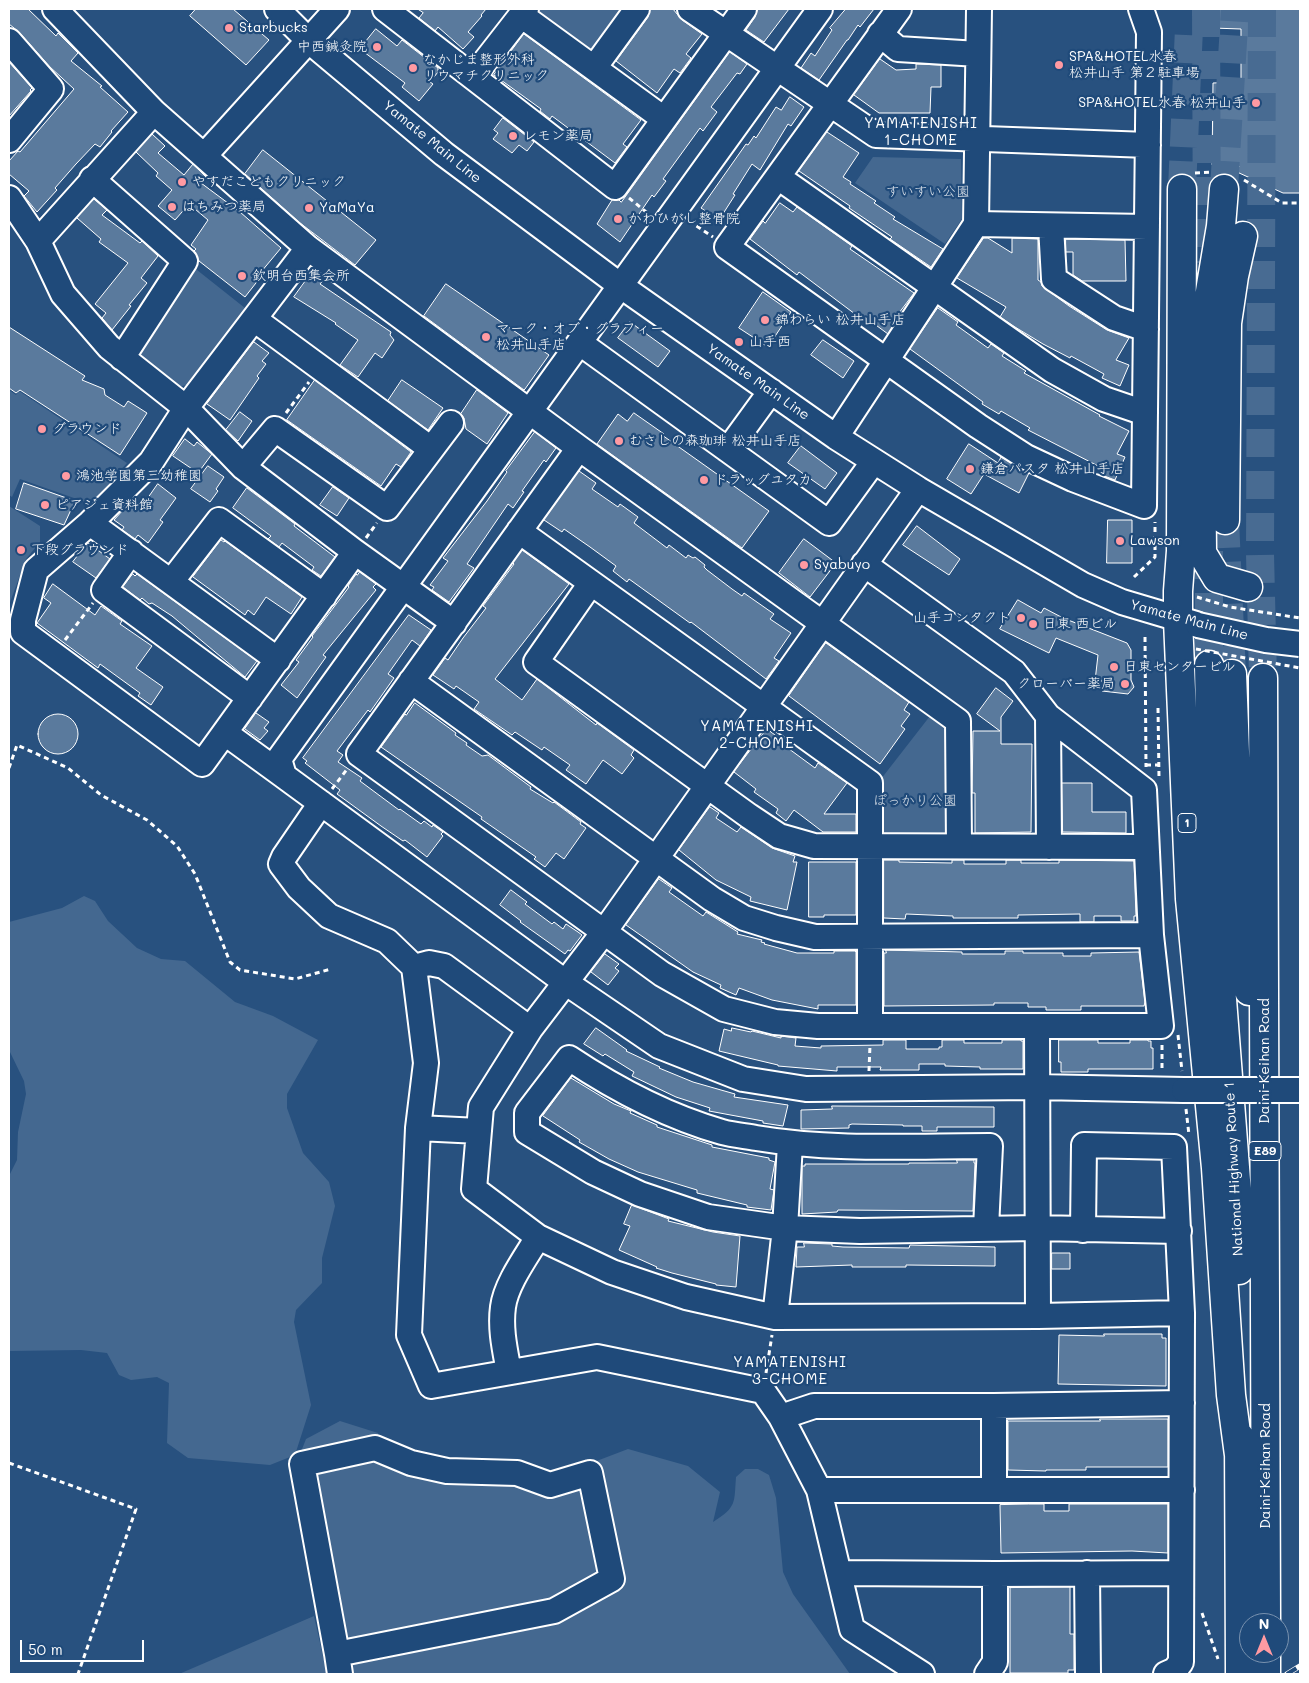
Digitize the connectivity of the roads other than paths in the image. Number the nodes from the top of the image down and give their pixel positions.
1 (55, 9) edge
2 (277, 9) edge
3 (337, 9) edge
4 (637, 9) edge
5 (690, 9) edge
6 (744, 9) edge
7 (820, 9) edge
8 (898, 9) edge
9 (979, 9) edge
10 (1141, 9) edge
11 (395, 12) edge
12 (524, 12) edge
13 (726, 33) junction
14 (880, 34) junction
15 (308, 40) junction
16 (9, 41) edge
17 (978, 54) junction
18 (594, 68) junction
19 (778, 68) junction
20 (473, 77) junction
21 (830, 104) junction
22 (154, 112) junction
23 (664, 120) junction
24 (977, 139) junction
25 (9, 140) edge
26 (1148, 145) junction
27 (204, 156) junction
28 (778, 177) junction
29 (92, 179) junction
30 (1182, 189) tunnel mouth
31 (1224, 189) tunnel mouth
32 (9, 198) edge
33 (976, 224) junction
34 (1051, 226) junction
35 (1147, 228) junction
36 (1243, 236) dead end
37 (38, 241) junction
38 (308, 248) junction
39 (621, 286) junction
40 (934, 287) junction
41 (254, 319) junction
42 (1146, 329) junction
43 (580, 342) junction
44 (122, 358) junction
45 (886, 361) junction
46 (771, 392) junction
47 (186, 408) junction
48 (531, 411) junction
49 (1145, 412) junction
50 (451, 423) dead end
51 (836, 437) junction
52 (579, 448) junction
53 (431, 449) junction
54 (728, 450) junction
55 (874, 461) junction
56 (243, 467) junction
57 (918, 489) junction
58 (1225, 520) tunnel mouth
59 (90, 523) junction
60 (519, 531) junction
61 (131, 552) junction
62 (355, 552) junction
63 (864, 564) junction
64 (171, 582) junction
65 (591, 582) junction
66 (404, 588) junction
67 (1248, 588) dead end
68 (324, 596) junction
69 (1188, 622) junction
70 (454, 623) junction
71 (823, 623) junction
72 (1300, 644) edge
73 (278, 660) junction
74 (1263, 678) tunnel mouth
75 (411, 681) junction
76 (250, 698) junction
77 (764, 707) junction
78 (1048, 716) junction
79 (225, 733) junction
80 (284, 776) junction
81 (708, 786) junction
82 (321, 803) junction
83 (870, 846) junction
84 (959, 846) junction
85 (1049, 847) junction
86 (1146, 847) junction
87 (656, 858) junction
88 (604, 932) junction
89 (1151, 935) junction
90 (870, 936) junction
91 (414, 967) junction
92 (565, 982) junction
93 (870, 1026) junction
94 (1037, 1026) junction
95 (530, 1029) junction
96 (1037, 1087) junction
97 (1300, 1090) edge
98 (418, 1128) junction
99 (479, 1131) junction
100 (790, 1144) junction
101 (1265, 1162) junction
102 (785, 1228) junction
103 (986, 1228) junction
104 (1037, 1228) junction
105 (1083, 1230) junction
106 (1179, 1231) junction
107 (538, 1237) junction
108 (1182, 1313) junction
109 (1038, 1316) junction
110 (775, 1317) junction
111 (509, 1372) junction
112 (1182, 1403) junction
113 (994, 1406) junction
114 (781, 1417) junction
115 (1240, 1454) junction
116 (819, 1490) junction
117 (994, 1490) junction
118 (1182, 1490) junction
119 (839, 1573) junction
120 (1087, 1573) junction
121 (1181, 1573) junction
122 (995, 1574) junction
123 (1266, 1613) edge
124 (338, 1664) edge
125 (922, 1674) edge
126 (987, 1674) edge
127 (1088, 1674) edge
128 (1166, 1674) edge
129 (1240, 1674) edge

1 - 22 street
2 - 15 street, Yamate Main Line
3 - 15 street
4 - 18 street
5 - 13 street
6 - 13 street
7 - 19 street
8 - 14 street
9 - 17 street
10 - 26 street
11 - 20 street
12 - 18 street
12 - 20 street
13 - 19 street
13 - 23 street
14 - 17 street
14 - 21 street
15 - 27 street
15 - 39 street, Yamate Main Line
16 - 25 street
17 - 24 street
18 - 23 street
19 - 21 street
19 - 39 street
20 - 23 street
21 - 24 street
21 - 28 street
22 - 27 street
22 - 29 street
24 - 26 street
24 - 33 street
26 - 35 street
27 - 38 street
28 - 40 street
28 - 45 street
29 - 37 street
29 - 44 street
30 - 69 highway, 1
31 - 67 highway
32 - 37 street
33 - 34 street
33 - 40 street
34 - 35 street
34 - 42 street
35 - 42 street
36 - 58 highway
37 - 44 street
38 - 41 street
38 - 48 street
39 - 43 street
39 - 46 street, Yamate Main Line
40 - 45 street
40 - 49 street
41 - 47 street
41 - 53 street
42 - 49 street
43 - 48 street
43 - 54 street
44 - 47 street
45 - 49 street
45 - 51 street
46 - 51 street, Yamate Main Line
46 - 54 street
47 - 56 street
47 - 59 street
48 - 52 street
48 - 66 street
50 - 53 street
51 - 55 street, Yamate Main Line
52 - 60 street
52 - 71 street
53 - 56 street
54 - 55 street
55 - 57 street, Yamate Main Line
56 - 62 street
57 - 63 street
57 - 69 street, Yamate Main Line
59 - 61 street
59 - 79 street
60 - 65 street
60 - 70 street
61 - 64 street
61 - 76 street
62 - 66 street
62 - 68 street
63 - 71 street
63 - 78 street
64 - 68 street
64 - 73 street
65 - 77 street
65 - 81 street
66 - 70 street
66 - 80 street
68 - 73 street
69 - 72 street, Yamate Main Line, bridge
69 - 115 highway, 1
70 - 75 street
71 - 77 street
71 - 84 street
73 - 76 street
74 - 101 highway, Daini-Keihan Road / E89
75 - 87 street
75 - 88 street
76 - 79 street
77 - 81 street
77 - 83 street
78 - 85 street
78 - 86 street
79 - 80 street
80 - 82 street
81 - 83 street
81 - 87 street
82 - 91 street
82 - 92 street
83 - 84 street
83 - 90 street
84 - 85 street
85 - 86 street
86 - 89 street
87 - 88 street
87 - 90 street
88 - 92 street
88 - 93 street
89 - 90 street
89 - 94 street
90 - 93 street
91 - 95 street
91 - 98 street
92 - 95 street
92 - 96 street
93 - 94 street
94 - 96 street
95 - 99 street
96 - 97 street, bridge
96 - 104 street
98 - 99 street
98 - 111 street
99 - 107 street
100 - 102 street
100 - 102 street
100 - 103 street
101 - 115 highway, National Highway Route 1 / 1
101 - 123 highway, Daini-Keihan Road / E89
102 - 103 street
102 - 110 street
103 - 104 street
104 - 105 street
104 - 109 street
105 - 106 street
105 - 106 street
106 - 108 street
107 - 110 street
107 - 111 street
108 - 109 street
108 - 112 street
109 - 110 street
111 - 114 street
112 - 113 street
112 - 118 street
113 - 114 street
113 - 117 street
114 - 116 street
115 - 129 highway, National Highway Route 1 / 1
116 - 117 street
116 - 119 street
117 - 118 street
118 - 121 street
119 - 122 street
119 - 125 street
120 - 121 street
120 - 122 street
120 - 127 street
121 - 128 street
122 - 126 street
124 - 124 street

